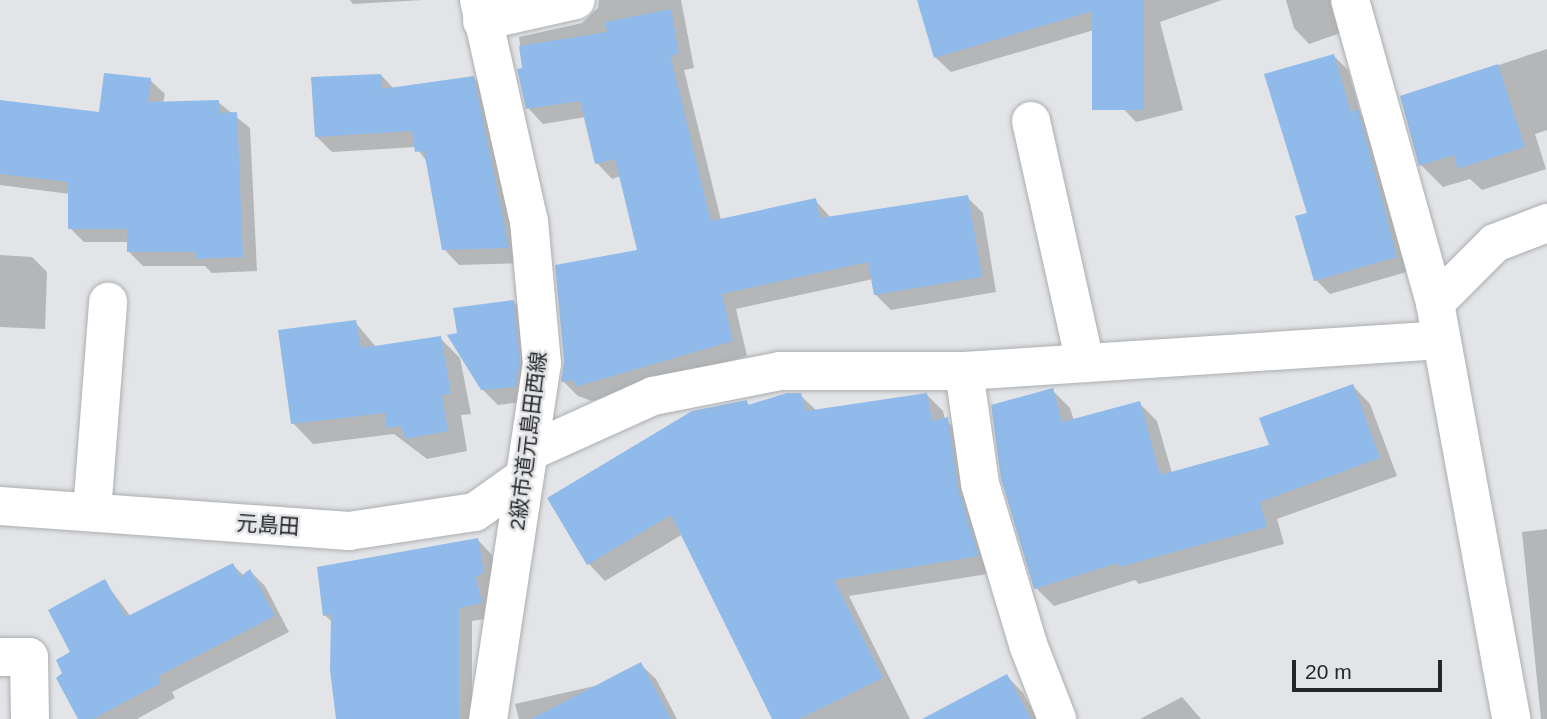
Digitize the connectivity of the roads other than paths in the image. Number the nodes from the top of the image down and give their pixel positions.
1 (576, 0) edge
2 (1350, 0) edge
3 (481, 10) edge
4 (1031, 121) dead end
5 (1547, 223) edge
6 (108, 302) dead end
7 (1435, 303) junction
8 (1441, 340) junction
9 (1085, 363) junction
10 (964, 371) junction
11 (527, 465) junction
12 (0, 506) edge
13 (92, 512) junction
14 (0, 657) edge
15 (30, 719) edge
16 (488, 719) edge
17 (1056, 719) edge
18 (1511, 719) edge

1 - 3 street
2 - 7 street
3 - 11 street, 2級市道元島田西線
4 - 9 street
5 - 7 street
6 - 13 street
7 - 8 street
8 - 9 street, 元島田
8 - 18 street
9 - 10 street, 元島田
10 - 11 street, 元島田
10 - 17 street
11 - 13 street, 元島田
11 - 16 street, 2級市道元島田西線
12 - 13 street, 元島田
14 - 15 street

